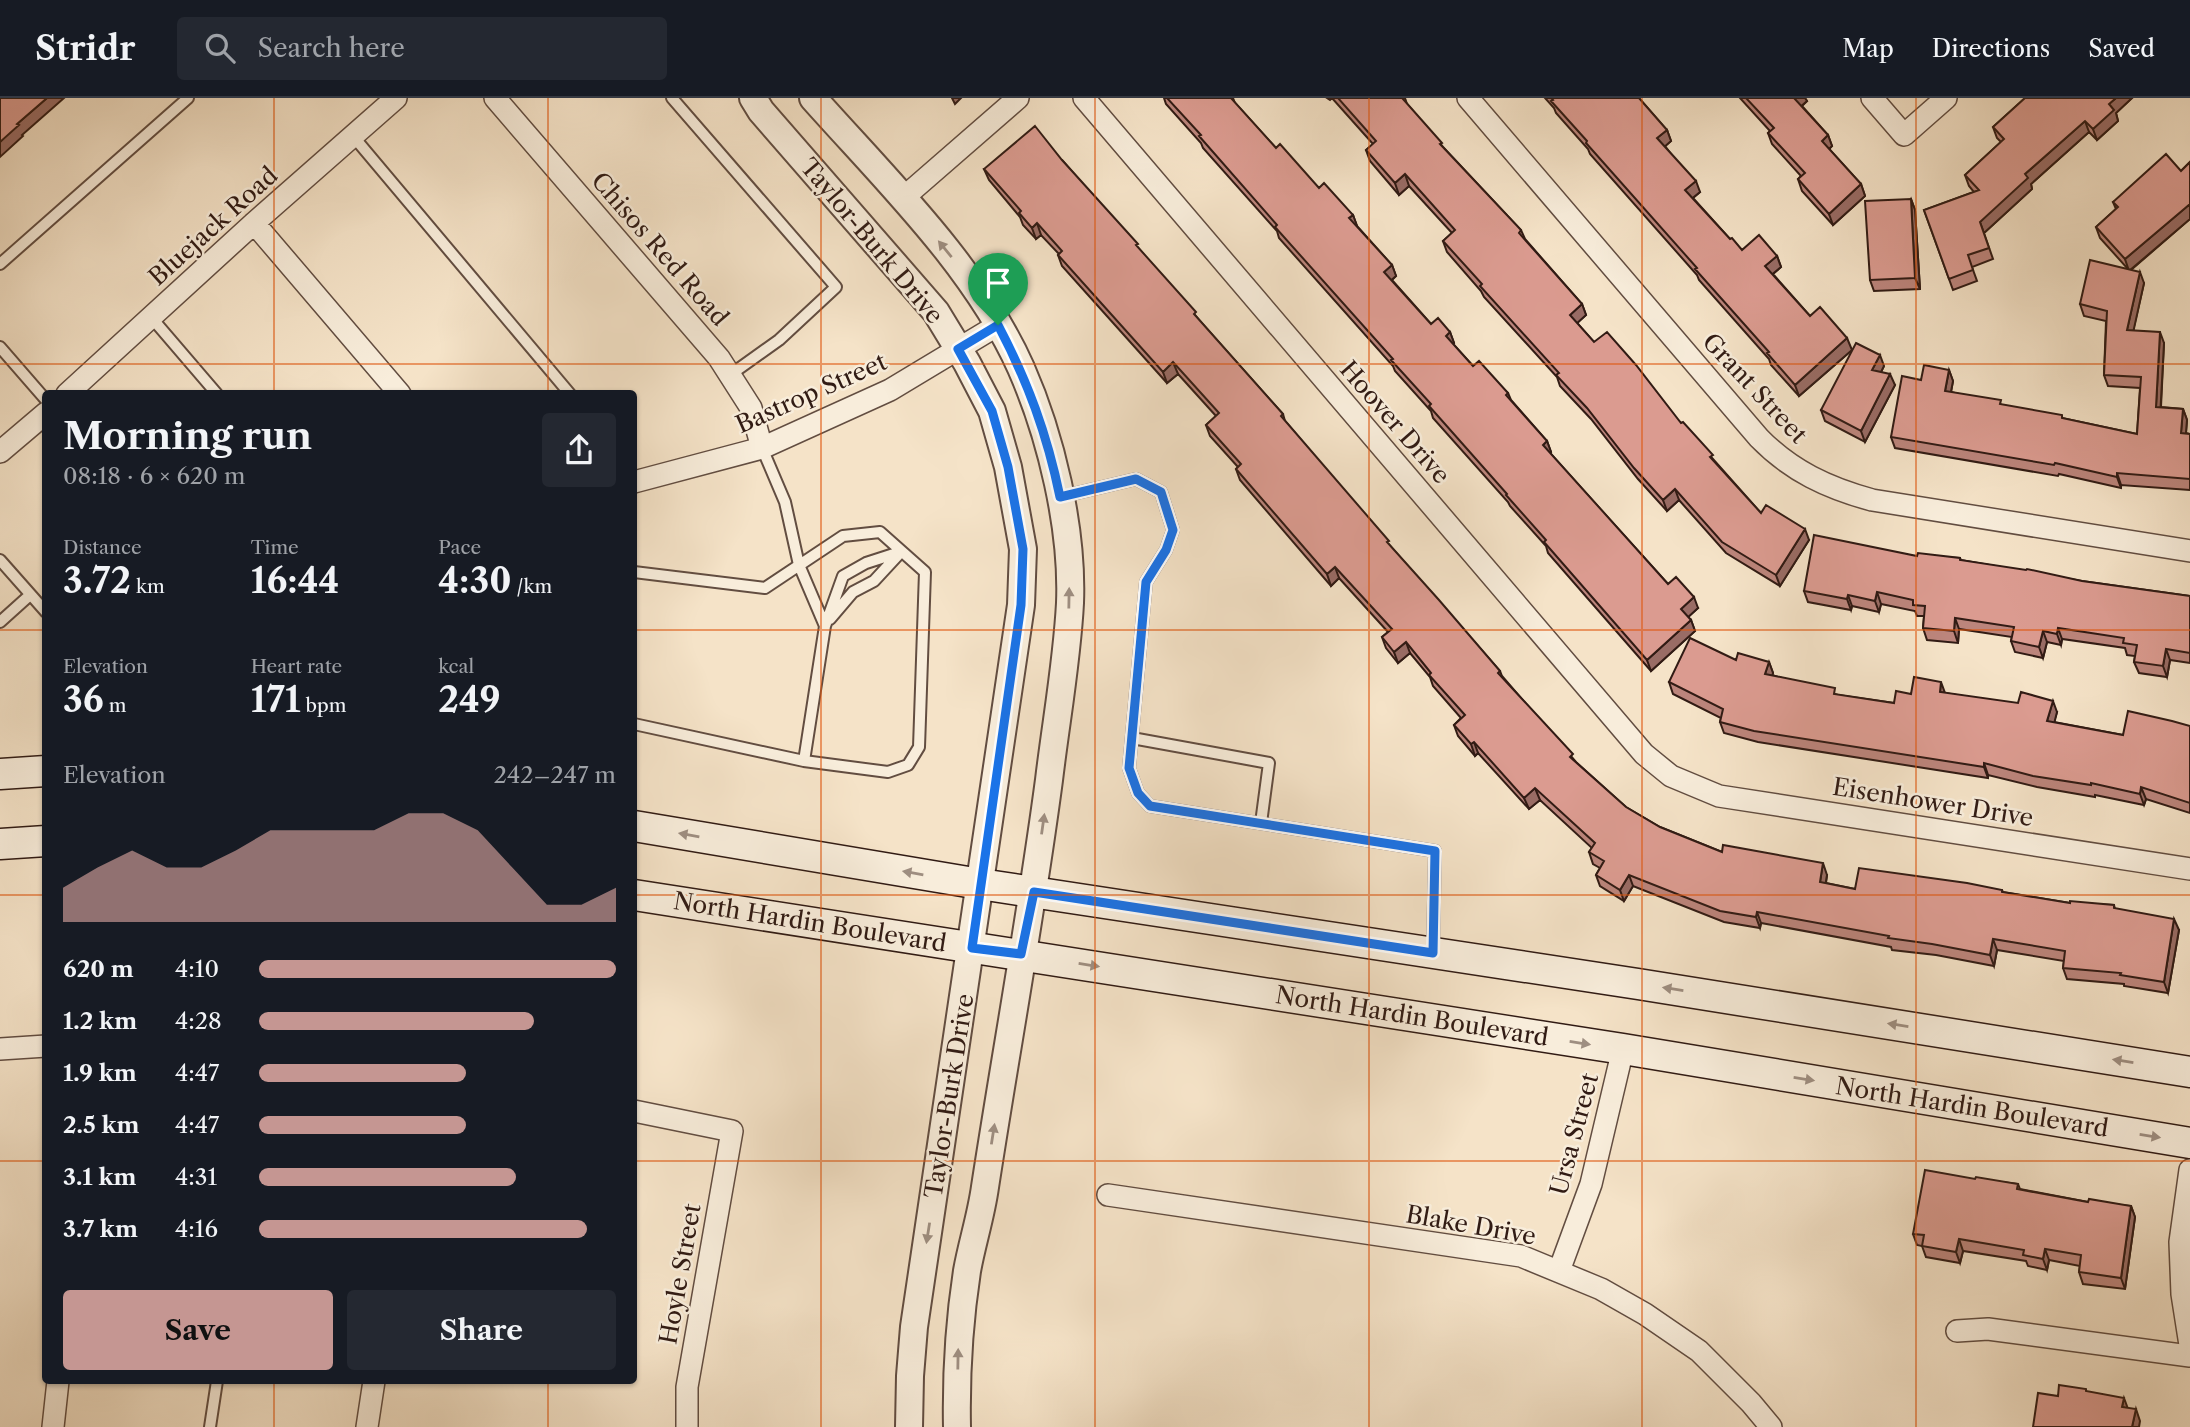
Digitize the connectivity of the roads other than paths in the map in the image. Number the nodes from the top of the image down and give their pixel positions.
1 (188, 98) edge
2 (396, 98) edge
3 (495, 98) edge
4 (672, 98) edge
5 (753, 98) edge
6 (813, 98) edge
7 (1018, 98) edge
8 (1084, 98) edge
9 (1468, 98) edge
10 (1872, 98) edge
11 (1946, 98) edge
12 (354, 136) junction
13 (902, 199) junction
14 (254, 223) junction
15 (0, 264) edge
16 (151, 317) junction
17 (998, 325) junction
18 (0, 347) edge
19 (958, 349) junction
20 (730, 375) junction
21 (71, 390) edge
22 (214, 390) edge
23 (397, 390) edge
24 (567, 390) edge
25 (42, 395) edge
26 (42, 416) edge
27 (762, 448) junction
28 (0, 452) edge
29 (637, 479) edge
30 (1060, 497) junction
31 (2190, 551) edge
32 (900, 552) junction
33 (0, 560) edge
34 (799, 565) junction
35 (637, 572) edge
36 (30, 595) junction
37 (42, 608) edge
38 (0, 622) edge
39 (825, 626) junction
40 (637, 725) edge
41 (1132, 738) junction
42 (804, 761) junction
43 (42, 771) edge
44 (0, 774) edge
45 (1671, 776) joint
46 (1261, 823) junction
47 (637, 827) edge
48 (42, 841) edge
49 (0, 844) edge
50 (2190, 869) edge
51 (980, 884) junction
52 (1034, 892) junction
53 (637, 895) edge
54 (972, 948) junction
55 (1433, 953) junction
56 (1021, 954) junction
57 (42, 1046) edge
58 (0, 1049) edge
59 (1623, 1049) junction
60 (2190, 1072) edge
61 (637, 1112) edge
62 (2190, 1143) edge
63 (2190, 1170) edge
64 (1108, 1195) dead end
65 (1559, 1271) junction
66 (1957, 1331) dead end
67 (2190, 1345) edge
68 (2190, 1356) edge
69 (58, 1384) edge
70 (217, 1384) edge
71 (374, 1384) edge
72 (53, 1427) edge
73 (210, 1427) edge
74 (367, 1427) edge
75 (687, 1427) edge
76 (909, 1427) edge
77 (957, 1427) edge
78 (1771, 1427) edge

1 - 15 lane
2 - 12 street, Bluejack Road
3 - 20 street, Chisos Red Road
4 - 20 lane
5 - 19 street, Taylor-Burk Drive
6 - 13 street, Taylor-Burk Drive
7 - 13 street
8 - 45 street, Hoover Drive
9 - 31 street, Grant Street
10 - 11 street
12 - 14 street, Bluejack Road
12 - 24 lane
17 -> 13 street, Taylor-Burk Drive
14 - 16 street, Bluejack Road
14 - 23 street
16 - 21 street, Bluejack Road
16 - 22 lane
17 - 19 street, Bastrop Street
17 - 30 street, Taylor-Burk Drive
18 - 25 lane
19 - 27 street, Bastrop Street
19 - 51 street, Taylor-Burk Drive
20 - 27 street, Chisos Red Road
26 - 28 street
27 - 29 street, Bastrop Street
27 - 34 lane
30 - 41 lane
52 -> 30 street, Taylor-Burk Drive
32 - 34 lane
32 - 39 lane
32 - 39 lane
32 - 42 lane
33 - 36 lane
34 - 35 lane
34 - 39 lane
36 - 37 lane
36 - 38 lane
39 - 42 lane
40 - 42 lane
41 - 46 lane
41 - 46 lane
43 - 44 main road
45 - 50 street, Eisenhower Drive
46 - 55 lane
51 -> 47 main road
48 - 49 main road
51 - 52 main road
51 - 54 street, Taylor-Burk Drive
52 - 55 main road
52 - 56 street, Taylor-Burk Drive
53 - 54 main road, North Hardin Boulevard
54 - 56 main road, North Hardin Boulevard
54 -> 76 street, Taylor-Burk Drive
60 -> 55 main road
56 -> 59 main road, North Hardin Boulevard
77 -> 56 street, Taylor-Burk Drive
57 - 58 street
59 -> 62 main road, North Hardin Boulevard
59 - 65 street, Ursa Street
61 - 75 street, Hoyle Street
63 - 67 street
64 - 65 street, Blake Drive
65 - 78 street, Blake Drive
66 - 68 street
69 - 72 street
70 - 73 lane
71 - 74 street

